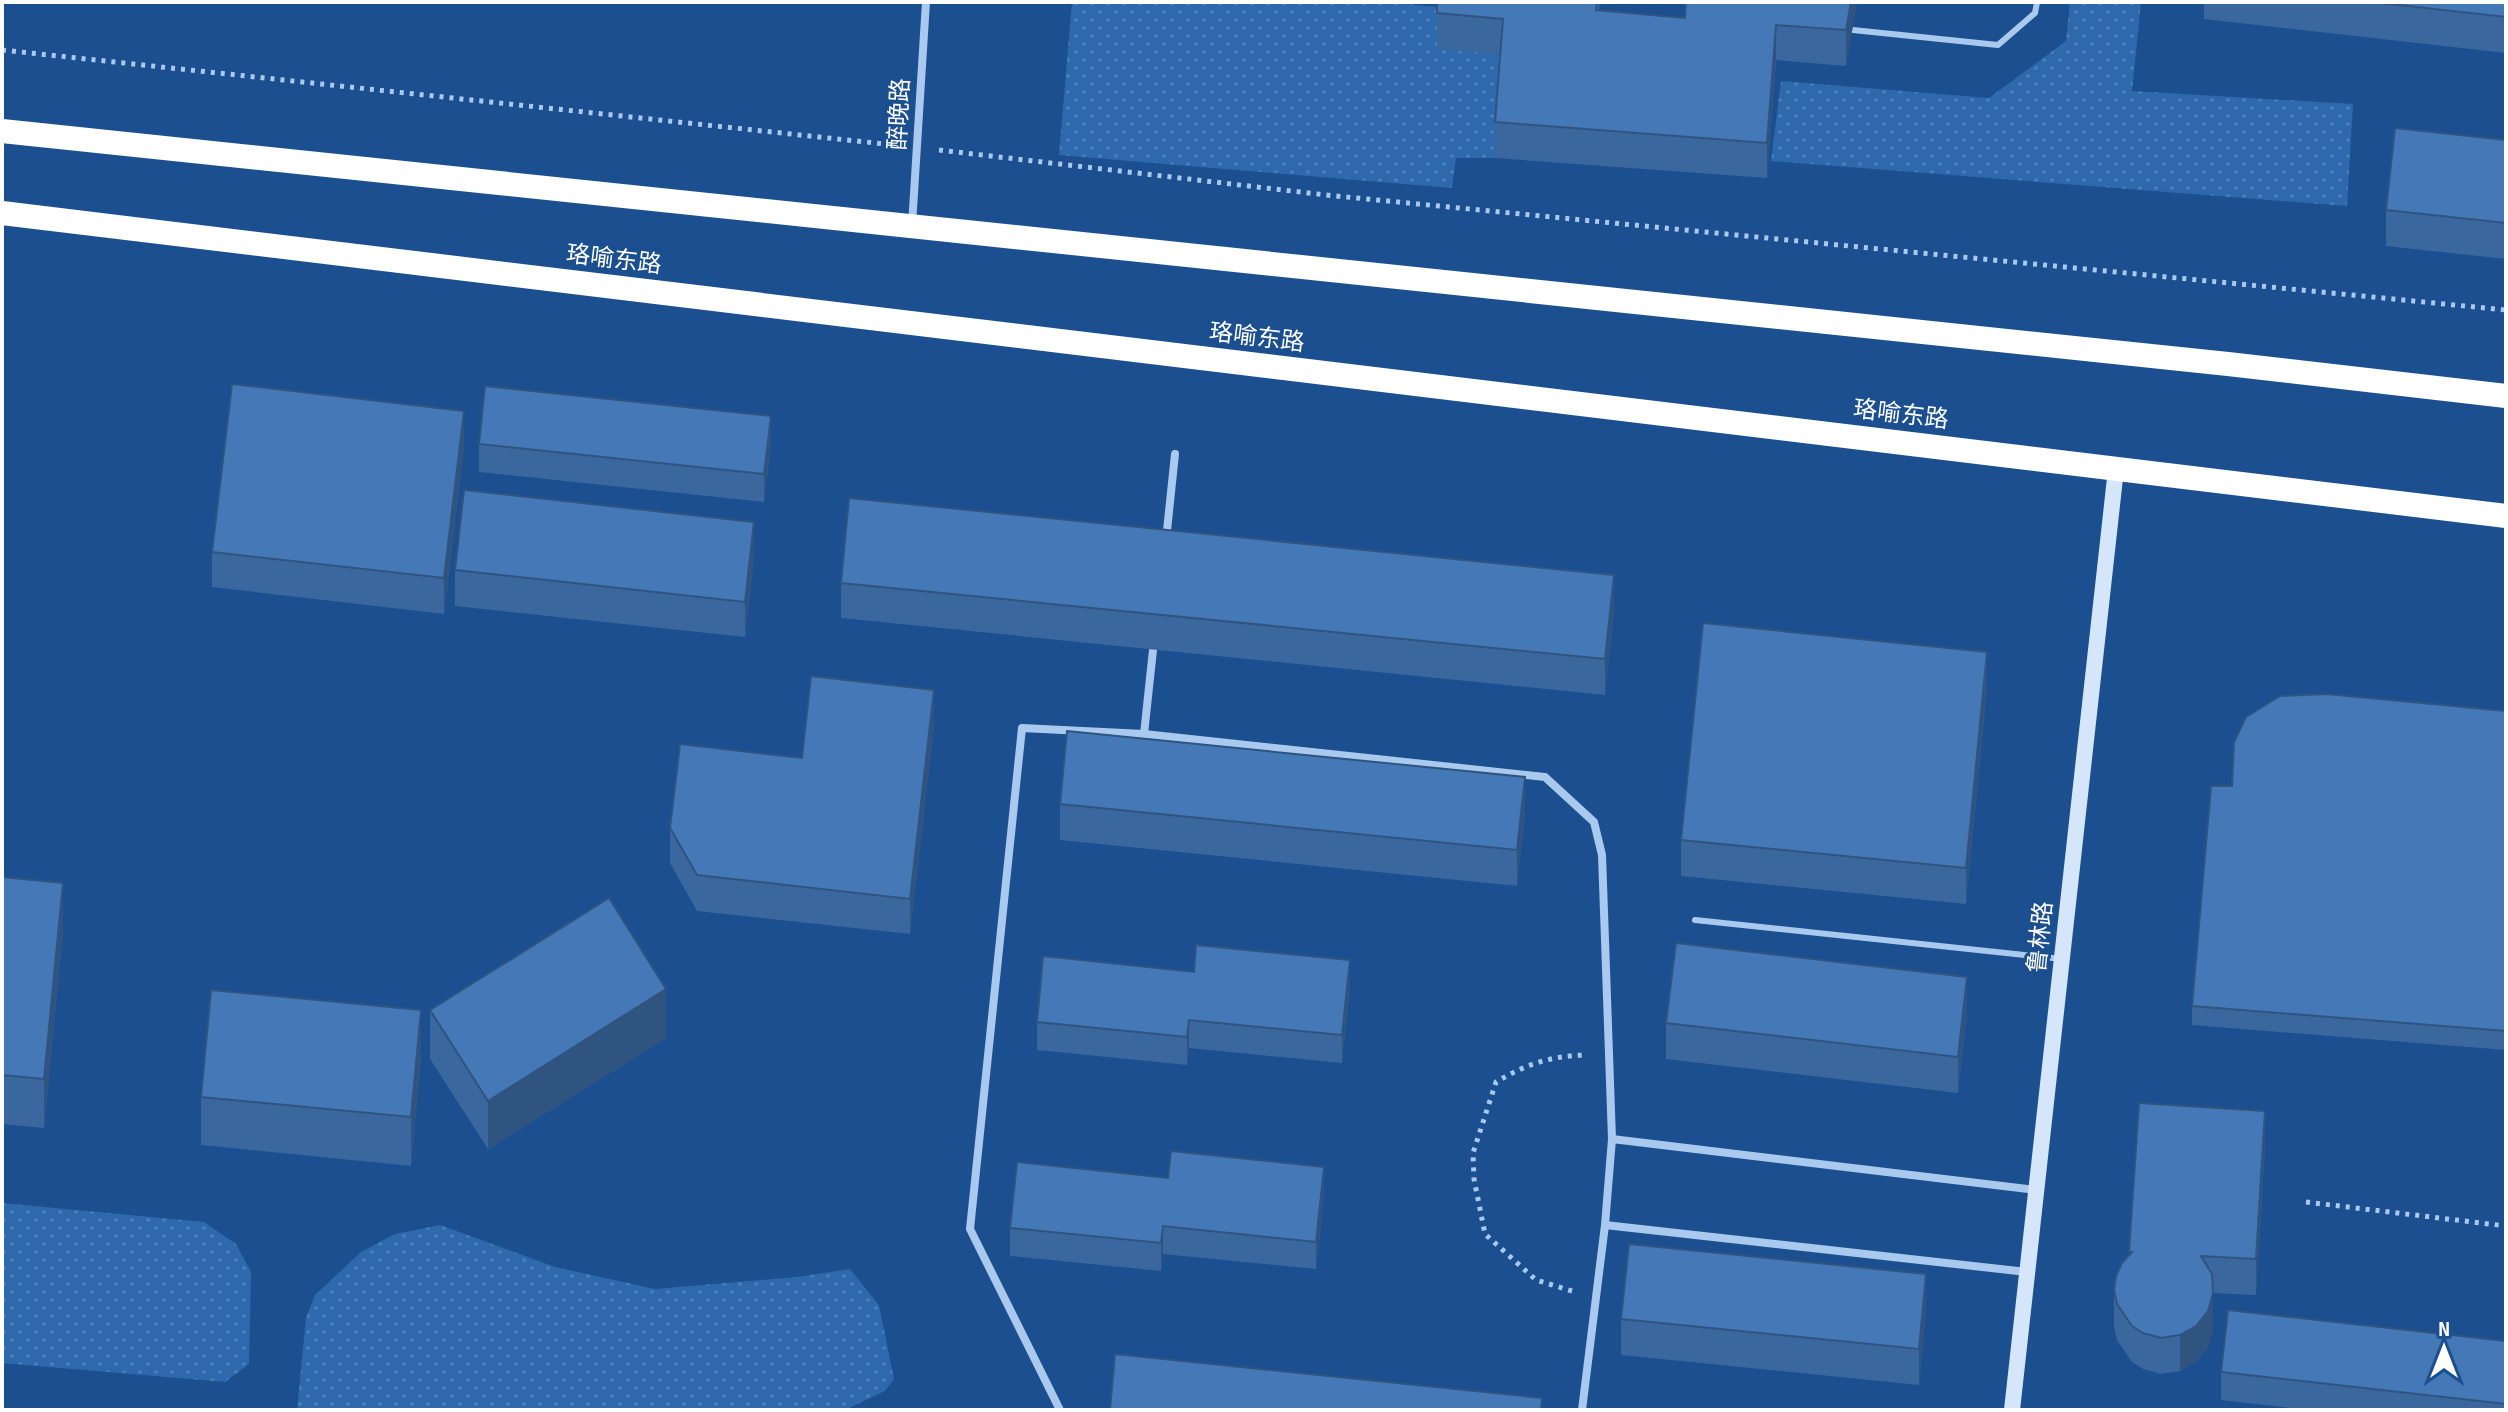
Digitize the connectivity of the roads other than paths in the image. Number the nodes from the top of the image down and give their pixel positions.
1 (926, 2) edge
2 (2037, 2) edge
3 (1853, 30) edge
4 (2, 131) edge
5 (2, 213) edge
6 (912, 227) junction
7 (2506, 396) edge
8 (1175, 454) dead end
9 (2116, 469) junction
10 (2506, 516) edge
11 (1165, 549) edge
12 (1153, 650) edge
13 (1144, 734) junction
14 (1695, 920) dead end
15 (2062, 959) junction
16 (1612, 1139) junction
17 (2036, 1190) junction
18 (1605, 1225) junction
19 (2027, 1272) junction
20 (1060, 1410) edge
21 (1582, 1410) edge
22 (2012, 1410) edge

1 - 6 street, 醉晚路
2 - 3 lane
4 - 6 highway
5 - 9 highway, 珞喻东路
6 - 7 highway
8 - 11 street
9 - 10 highway, 珞喻东路
9 - 15 street, 鲁林路
12 - 13 street
13 - 16 street
13 - 20 street
14 - 15 lane
15 - 17 street, 鲁林路
16 - 17 street
16 - 18 street
17 - 19 street, 鲁林路
18 - 19 street
18 - 21 street
19 - 22 street, 鲁林路

